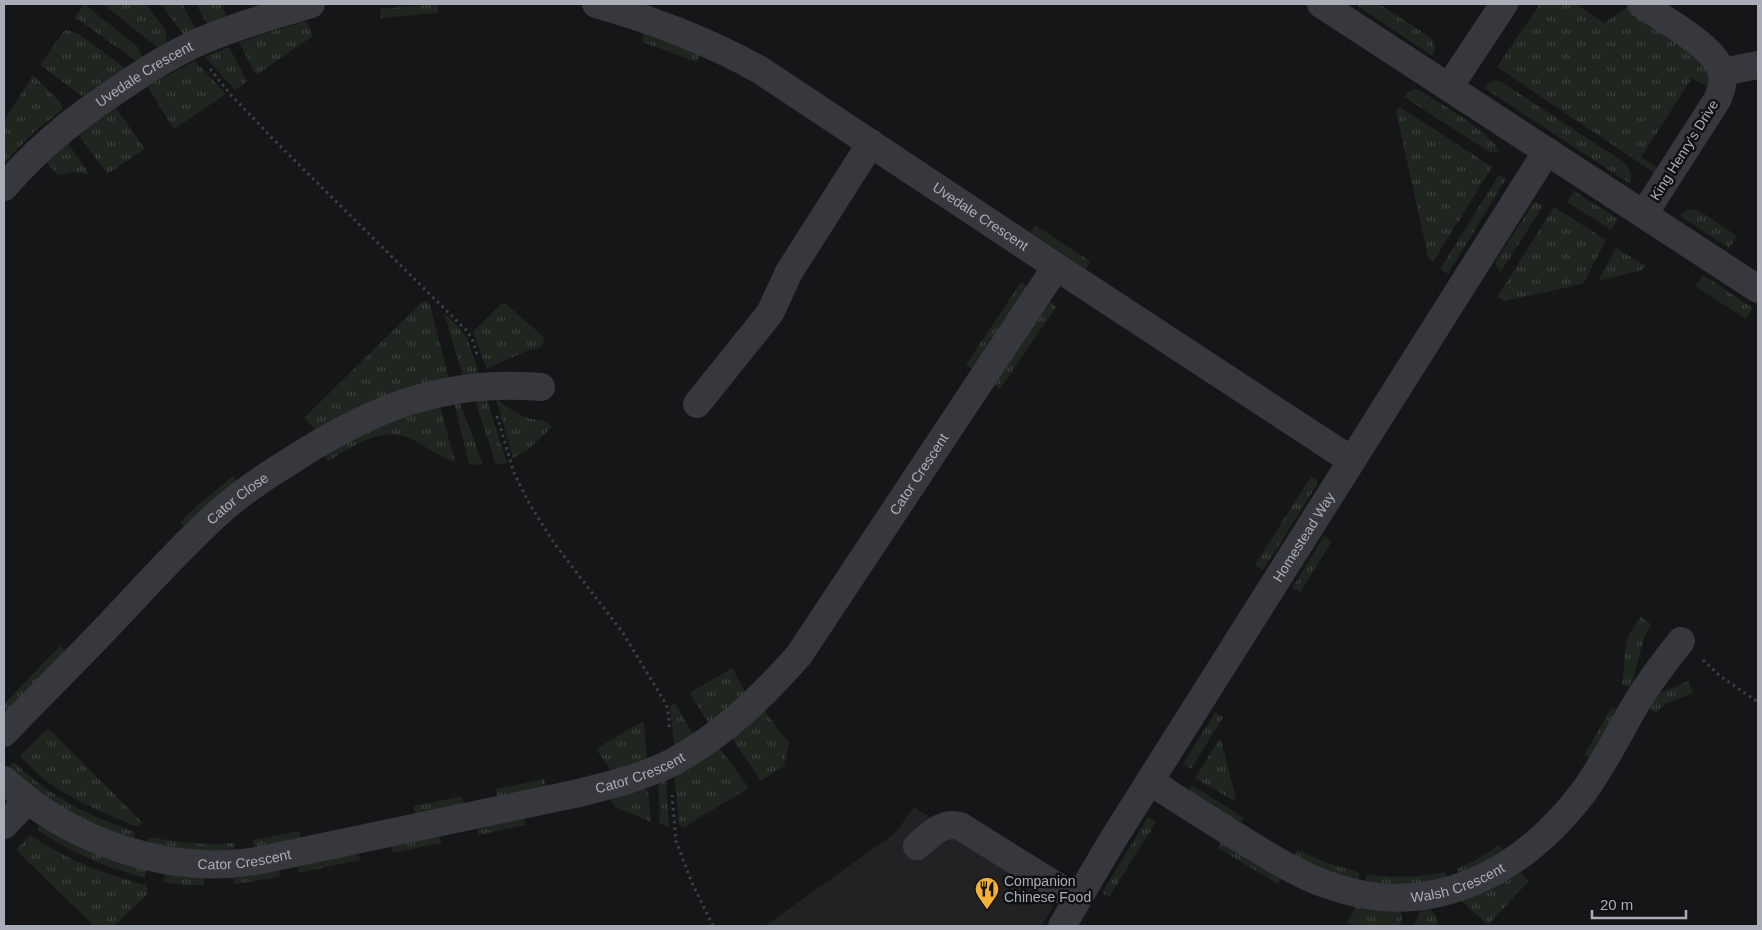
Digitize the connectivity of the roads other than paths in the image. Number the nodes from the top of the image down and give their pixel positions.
1 (311, 4) edge
2 (596, 4) edge
3 (1321, 4) edge
4 (1504, 4) edge
5 (1641, 4) edge
6 (1758, 65) edge
7 (1722, 72) junction
8 (1449, 87) junction
9 (871, 143) junction
10 (1546, 151) junction
11 (4, 187) edge
12 (1644, 214) junction
13 (1056, 267) junction
14 (1758, 289) edge
15 (541, 387) dead end
16 (697, 404) dead end
17 (1351, 460) junction
18 (1682, 641) road end
19 (4, 733) edge
20 (4, 780) edge
21 (1150, 782) junction
22 (28, 800) junction
23 (4, 825) edge
24 (917, 846) dead end
25 (1076, 899) junction
26 (1062, 926) edge

1 - 11 street, Uvedale Crescent
2 - 9 street, Uvedale Crescent
3 - 8 street, King Henry's Drive
4 - 8 street
5 - 7 street
6 - 7 street
7 - 12 street, King Henry's Drive
8 - 10 street, King Henry's Drive
9 - 13 street, Uvedale Crescent
9 - 16 street
10 - 12 street, King Henry's Drive
10 - 17 street, Homestead Way
12 - 14 street, King Henry's Drive
13 - 17 street, Uvedale Crescent
13 - 22 street, Cator Crescent
15 - 19 street, Cator Close
17 - 21 street, Homestead Way
18 - 21 street, Walsh Crescent
20 - 22 street, Cator Crescent
21 - 25 street, Homestead Way
22 - 23 street
24 - 25 street
25 - 26 street, Homestead Way

